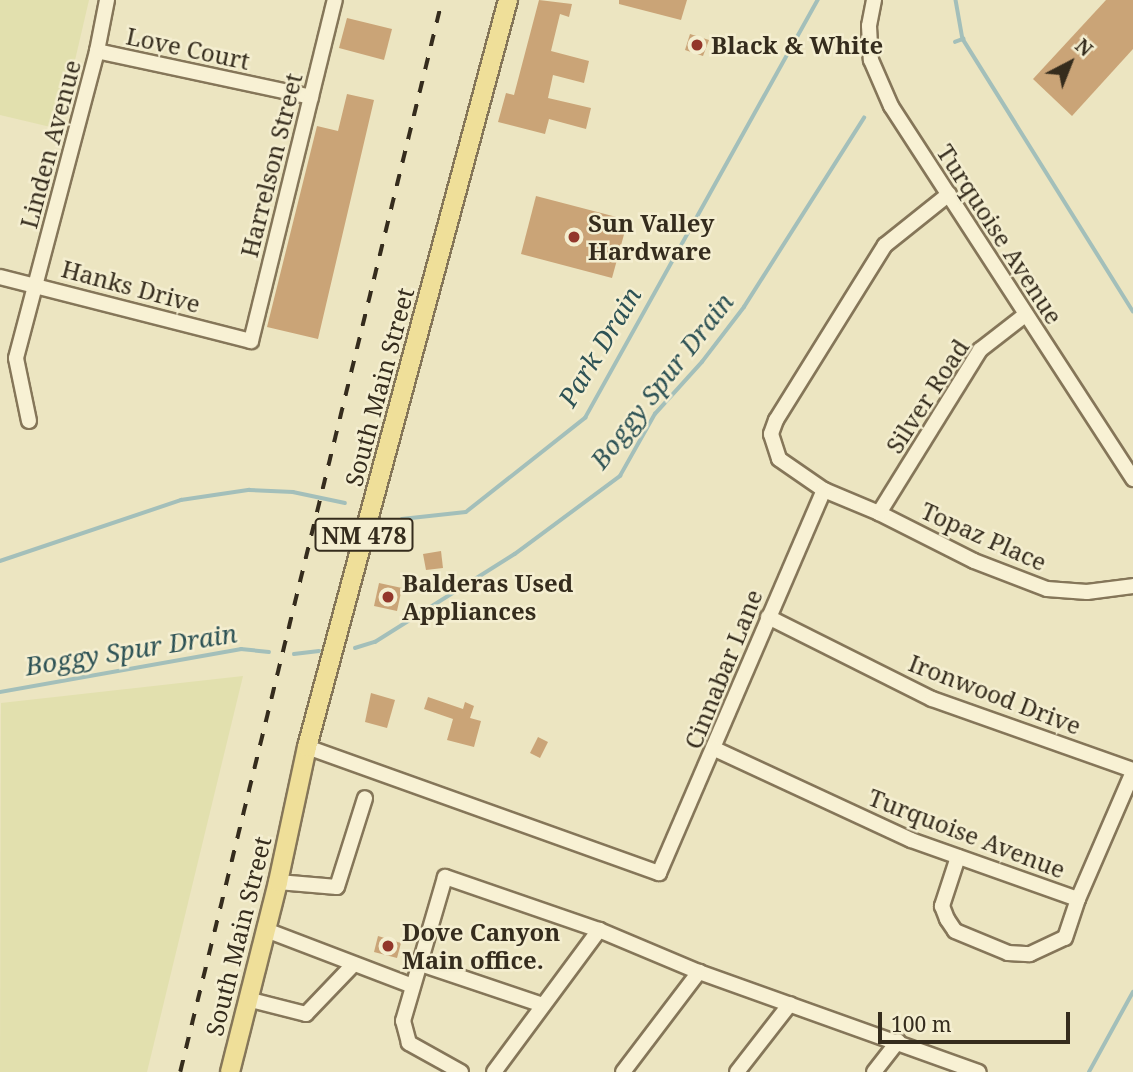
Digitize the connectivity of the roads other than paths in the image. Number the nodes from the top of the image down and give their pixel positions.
1 (107, 0) edge
2 (335, 0) edge
3 (509, 0) edge
4 (874, 0) edge
5 (97, 51) junction
6 (311, 97) junction
7 (949, 194) junction
8 (0, 277) edge
9 (36, 285) junction
10 (1025, 315) junction
11 (251, 341) joint
12 (29, 421) dead end
13 (1133, 479) edge
14 (824, 490) junction
15 (879, 513) junction
16 (1133, 586) edge
17 (768, 617) junction
18 (307, 747) junction
19 (715, 749) junction
20 (1133, 771) edge
21 (365, 798) dead end
22 (958, 857) junction
23 (278, 882) junction
24 (1078, 899) junction
25 (266, 930) junction
26 (599, 930) junction
27 (418, 963) junction
28 (354, 964) junction
29 (699, 972) junction
30 (412, 986) junction
31 (247, 999) junction
32 (790, 1004) junction
33 (543, 1005) junction
34 (898, 1041) junction
35 (230, 1072) edge
36 (461, 1072) edge
37 (494, 1072) edge
38 (623, 1072) edge
39 (737, 1072) edge
40 (874, 1072) edge
41 (979, 1072) edge

1 - 5 street, Linden Avenue
2 - 6 street, Harrelson Street
3 - 18 main road, South Main Street / NM 478
4 - 7 street, Turquoise Avenue
5 - 6 street, Love Court
5 - 9 street, Linden Avenue
6 - 11 street, Harrelson Street
7 - 10 street, Turquoise Avenue
7 - 14 street
8 - 9 street, Hanks Drive
9 - 11 street, Hanks Drive
9 - 12 street, Linden Avenue
10 - 13 street, Turquoise Avenue
10 - 15 street, Silver Road
14 - 15 street, Topaz Place
14 - 17 street, Cinnabar Lane
15 - 16 street, Topaz Place
17 - 19 street, Cinnabar Lane
17 - 20 street, Ironwood Drive
18 - 19 street, Cinnabar Lane
18 - 23 main road, South Main Street / NM 478
19 - 22 street, Turquoise Avenue
20 - 24 street, Turquoise Avenue
21 - 23 street
22 - 24 street, Turquoise Avenue
22 - 24 street
23 - 25 main road, South Main Street / NM 478
25 - 28 street
25 - 31 main road, South Main Street / NM 478
26 - 27 street
26 - 29 street
26 - 33 street
27 - 30 street
27 - 33 street
28 - 30 street
28 - 31 street
29 - 32 street
29 - 38 street
30 - 36 street
31 - 35 main road, South Main Street / NM 478
32 - 34 street
32 - 39 street
33 - 37 street
34 - 40 street
34 - 41 street

